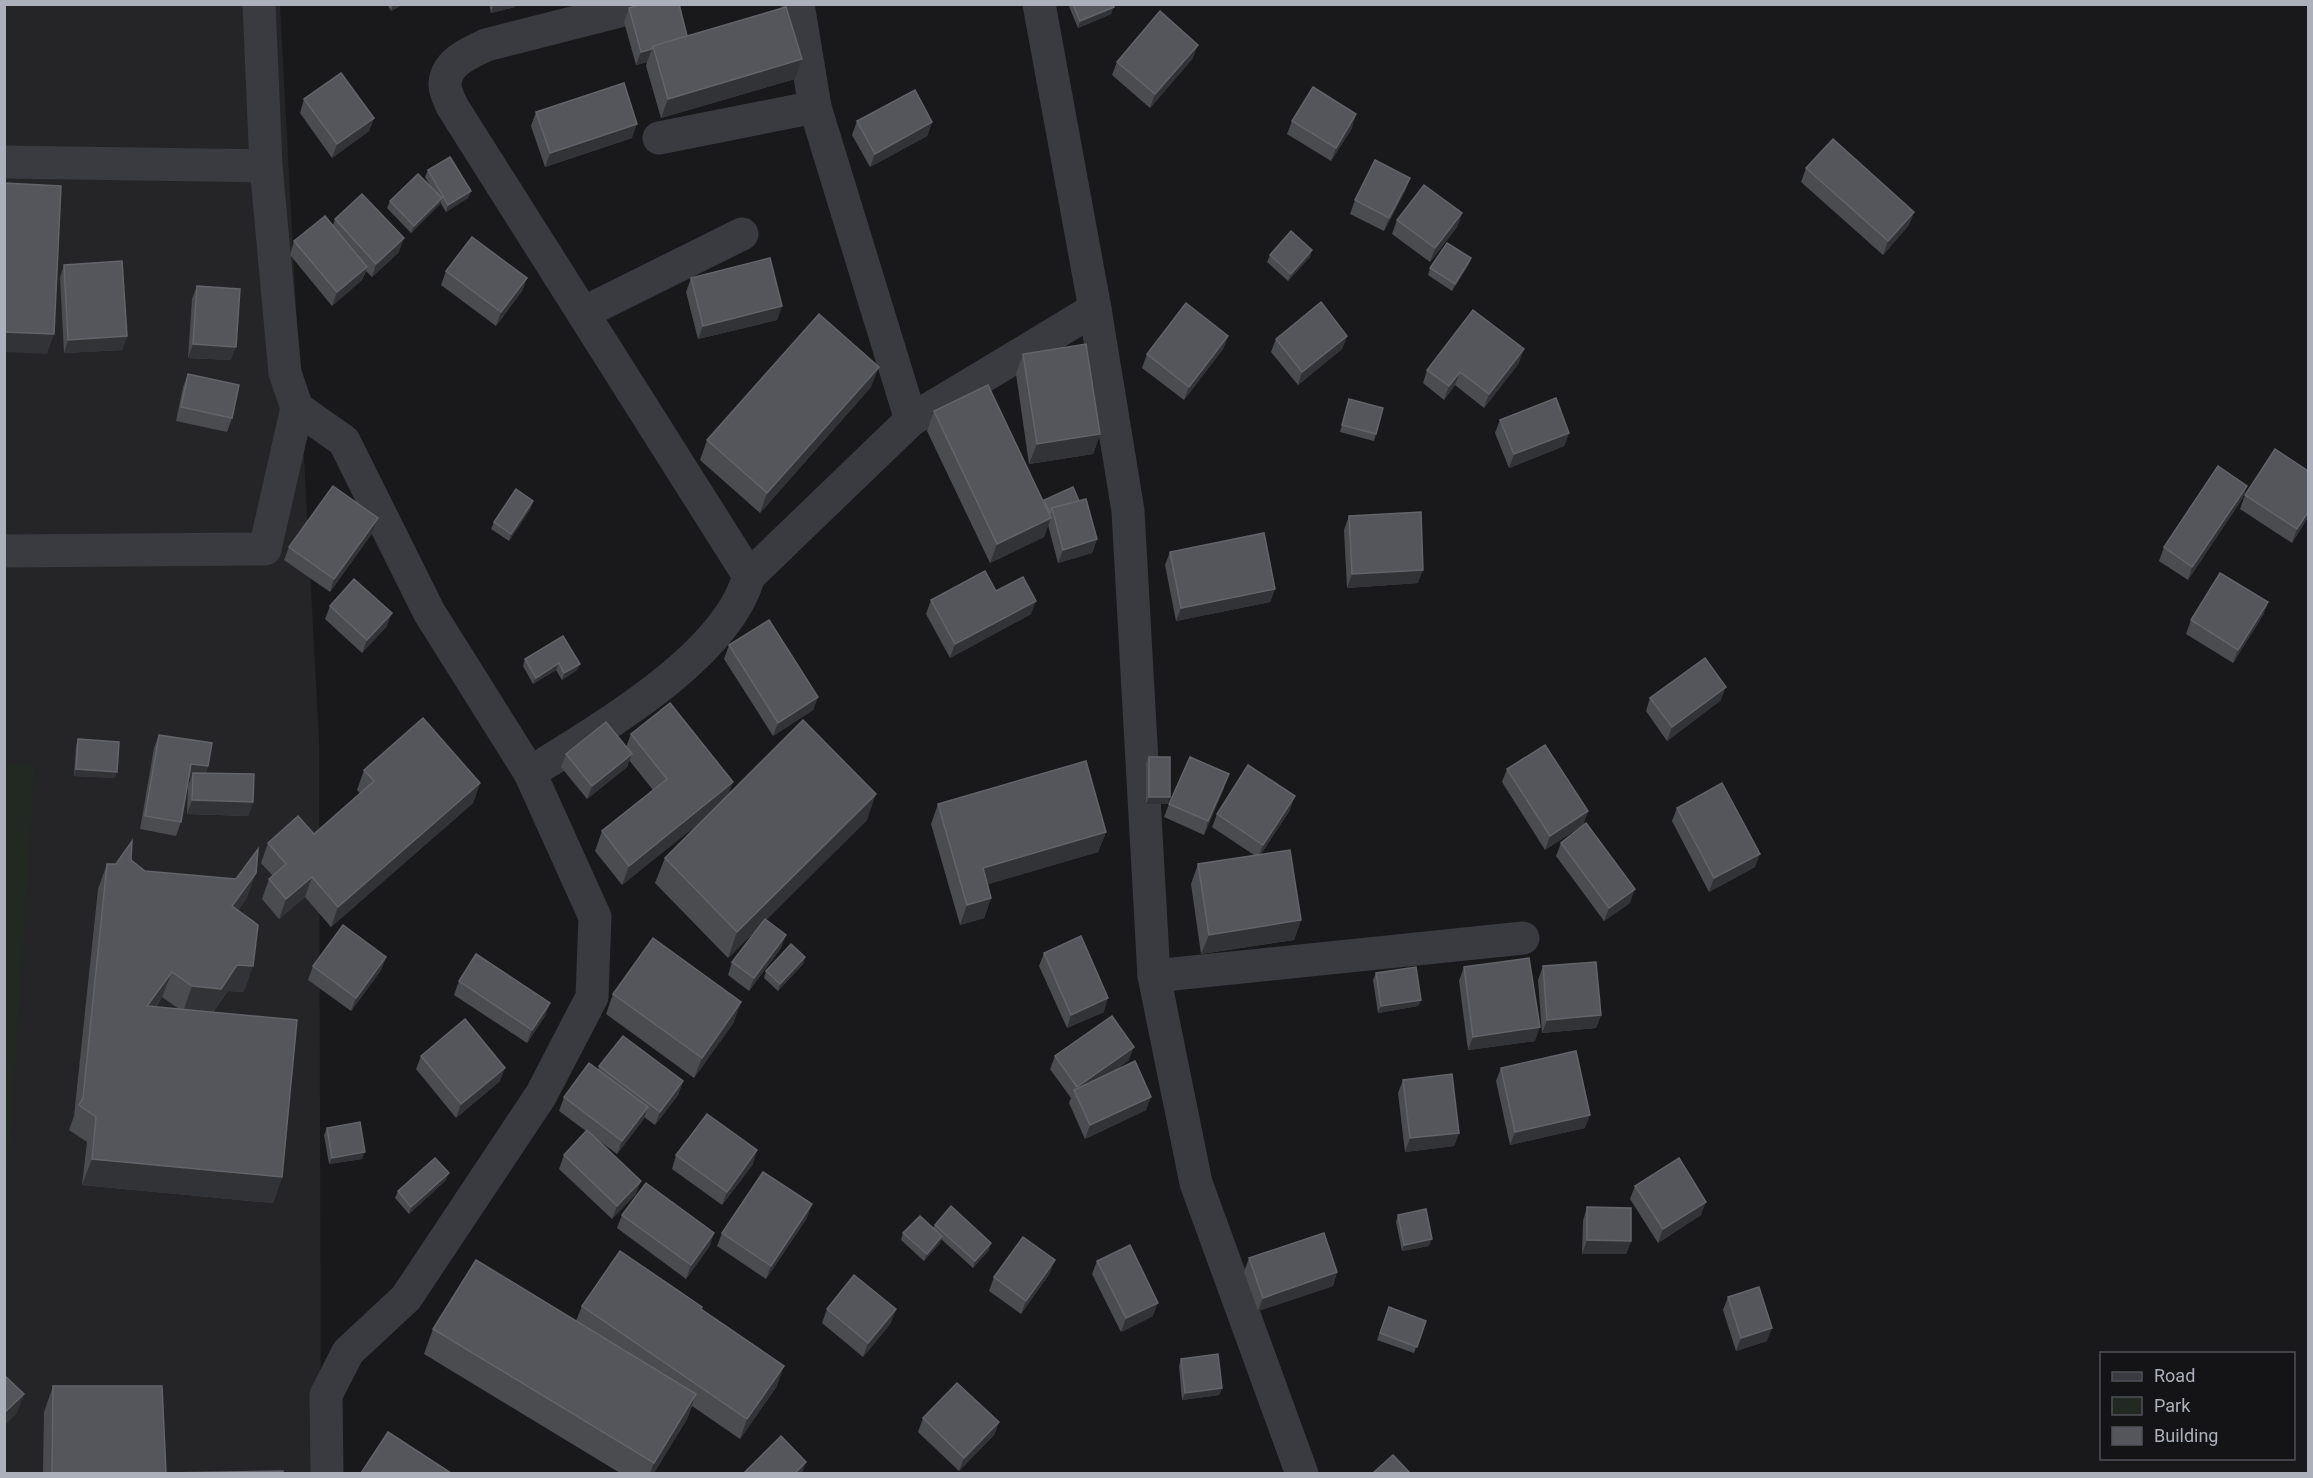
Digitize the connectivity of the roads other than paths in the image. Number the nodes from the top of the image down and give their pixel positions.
1 (259, 4) edge
2 (647, 4) edge
3 (798, 4) edge
4 (1039, 4) edge
5 (815, 107) junction
6 (659, 138) dead end
7 (4, 162) edge
8 (266, 166) junction
9 (742, 234) dead end
10 (1095, 309) junction
11 (583, 313) junction
12 (297, 408) junction
13 (911, 420) junction
14 (4, 550) edge
15 (749, 576) junction
16 (530, 773) junction
17 (1523, 938) dead end
18 (1154, 976) junction
19 (327, 1473) edge
20 (1302, 1473) edge

1 - 8 street
2 - 11 street
3 - 5 street
4 - 10 street
5 - 6 street
5 - 13 street
7 - 8 street
8 - 12 street
9 - 11 street
10 - 13 street
10 - 18 street
11 - 15 street
12 - 14 street
12 - 16 street
13 - 15 street
15 - 16 street
16 - 19 street
17 - 18 street
18 - 20 street

